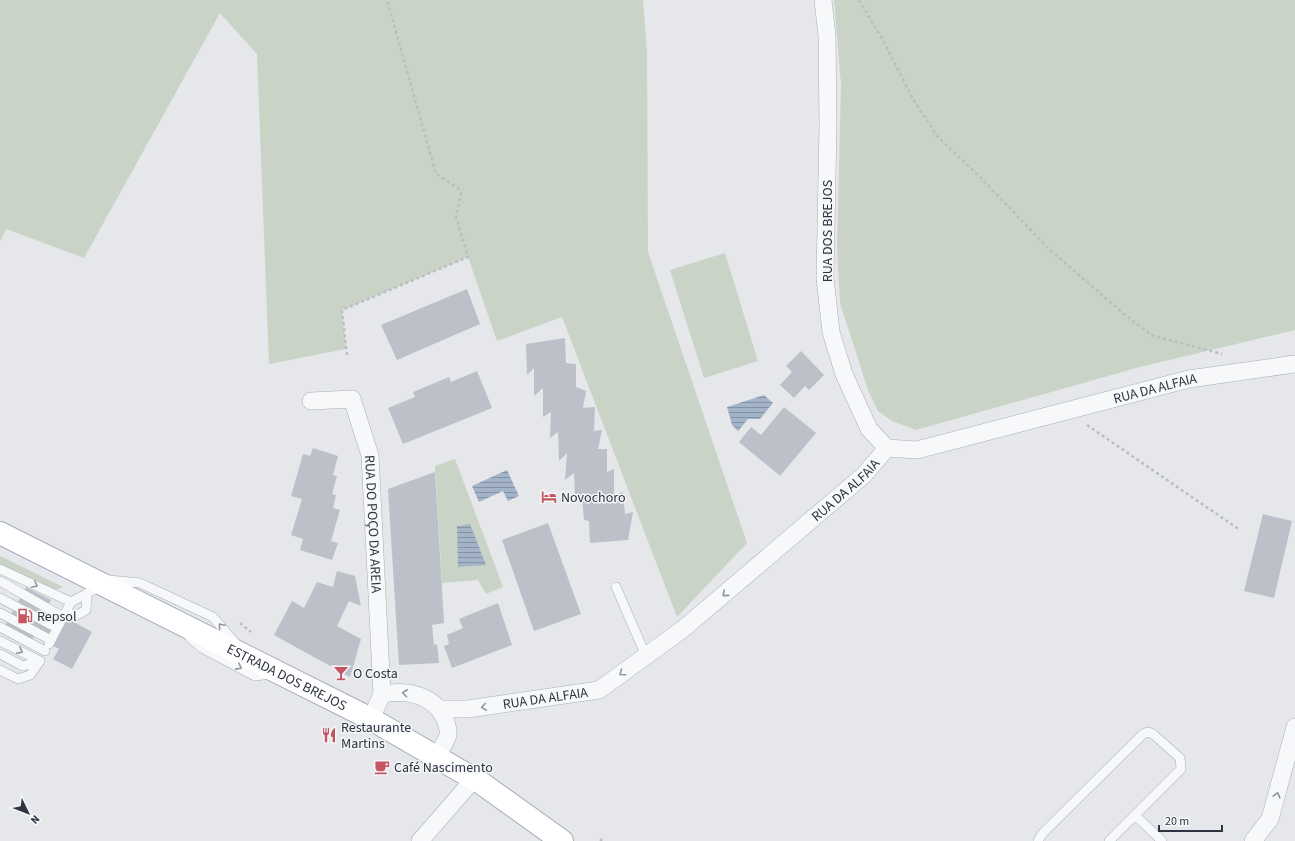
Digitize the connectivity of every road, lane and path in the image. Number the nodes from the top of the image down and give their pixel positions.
1 (823, 0) edge
2 (859, 0) edge
3 (386, 1) edge
4 (347, 355) dead end
5 (1295, 364) edge
6 (1248, 370) junction
7 (310, 401) dead end
8 (1066, 410) junction
9 (887, 448) junction
10 (1240, 530) dead end
11 (0, 533) edge
12 (0, 569) edge
13 (0, 581) edge
14 (93, 585) junction
15 (616, 587) dead end
16 (0, 598) edge
17 (71, 602) junction
18 (0, 613) edge
19 (161, 614) junction
20 (64, 615) junction
21 (0, 627) edge
22 (57, 628) junction
23 (0, 641) edge
24 (48, 645) junction
25 (0, 654) edge
26 (246, 656) junction
27 (646, 656) junction
28 (40, 661) junction
29 (0, 670) edge
30 (280, 673) junction
31 (382, 694) junction
32 (439, 709) junction
33 (371, 719) junction
34 (1295, 727) edge
35 (437, 757) junction
36 (474, 779) junction
37 (1135, 815) junction
38 (420, 841) edge
39 (562, 841) edge
40 (1038, 841) edge
41 (1109, 841) edge
42 (1162, 841) edge
43 (1253, 841) edge

1 - 9 street, RUA DOS BREJOS
2 - 6 path
3 - 4 path
5 - 6 street, RUA DA ALFAIA
6 - 8 street, RUA DA ALFAIA
7 - 31 street, RUA DO POÇO DA AREIA
8 - 9 street, RUA DA ALFAIA
8 - 10 path
9 -> 27 street, RUA DA ALFAIA
11 - 14 main road, ESTRADA DOS BREJOS
12 -> 17 lane
13 - 20 lane
14 - 17 lane
14 - 19 main road, ESTRADA DOS BREJOS
14 - 20 lane
26 -> 14 lane
15 - 27 lane
16 - 22 lane
17 - 20 lane
18 - 24 lane
19 - 26 main road, ESTRADA DOS BREJOS
19 -> 30 lane
20 - 22 lane
21 - 24 lane
22 - 24 lane
23 -> 28 lane
25 - 28 lane
26 - 30 main road, ESTRADA DOS BREJOS
27 -> 32 street, RUA DA ALFAIA
28 - 29 lane
30 - 33 main road, ESTRADA DOS BREJOS
32 -> 31 street
31 - 33 street
32 - 35 street
33 - 35 main road, ESTRADA DOS BREJOS
43 -> 34 street
35 - 36 main road, ESTRADA DOS BREJOS
36 - 38 street
36 - 39 main road, ESTRADA DOS BREJOS
37 - 40 lane
37 - 41 lane
37 - 42 lane

